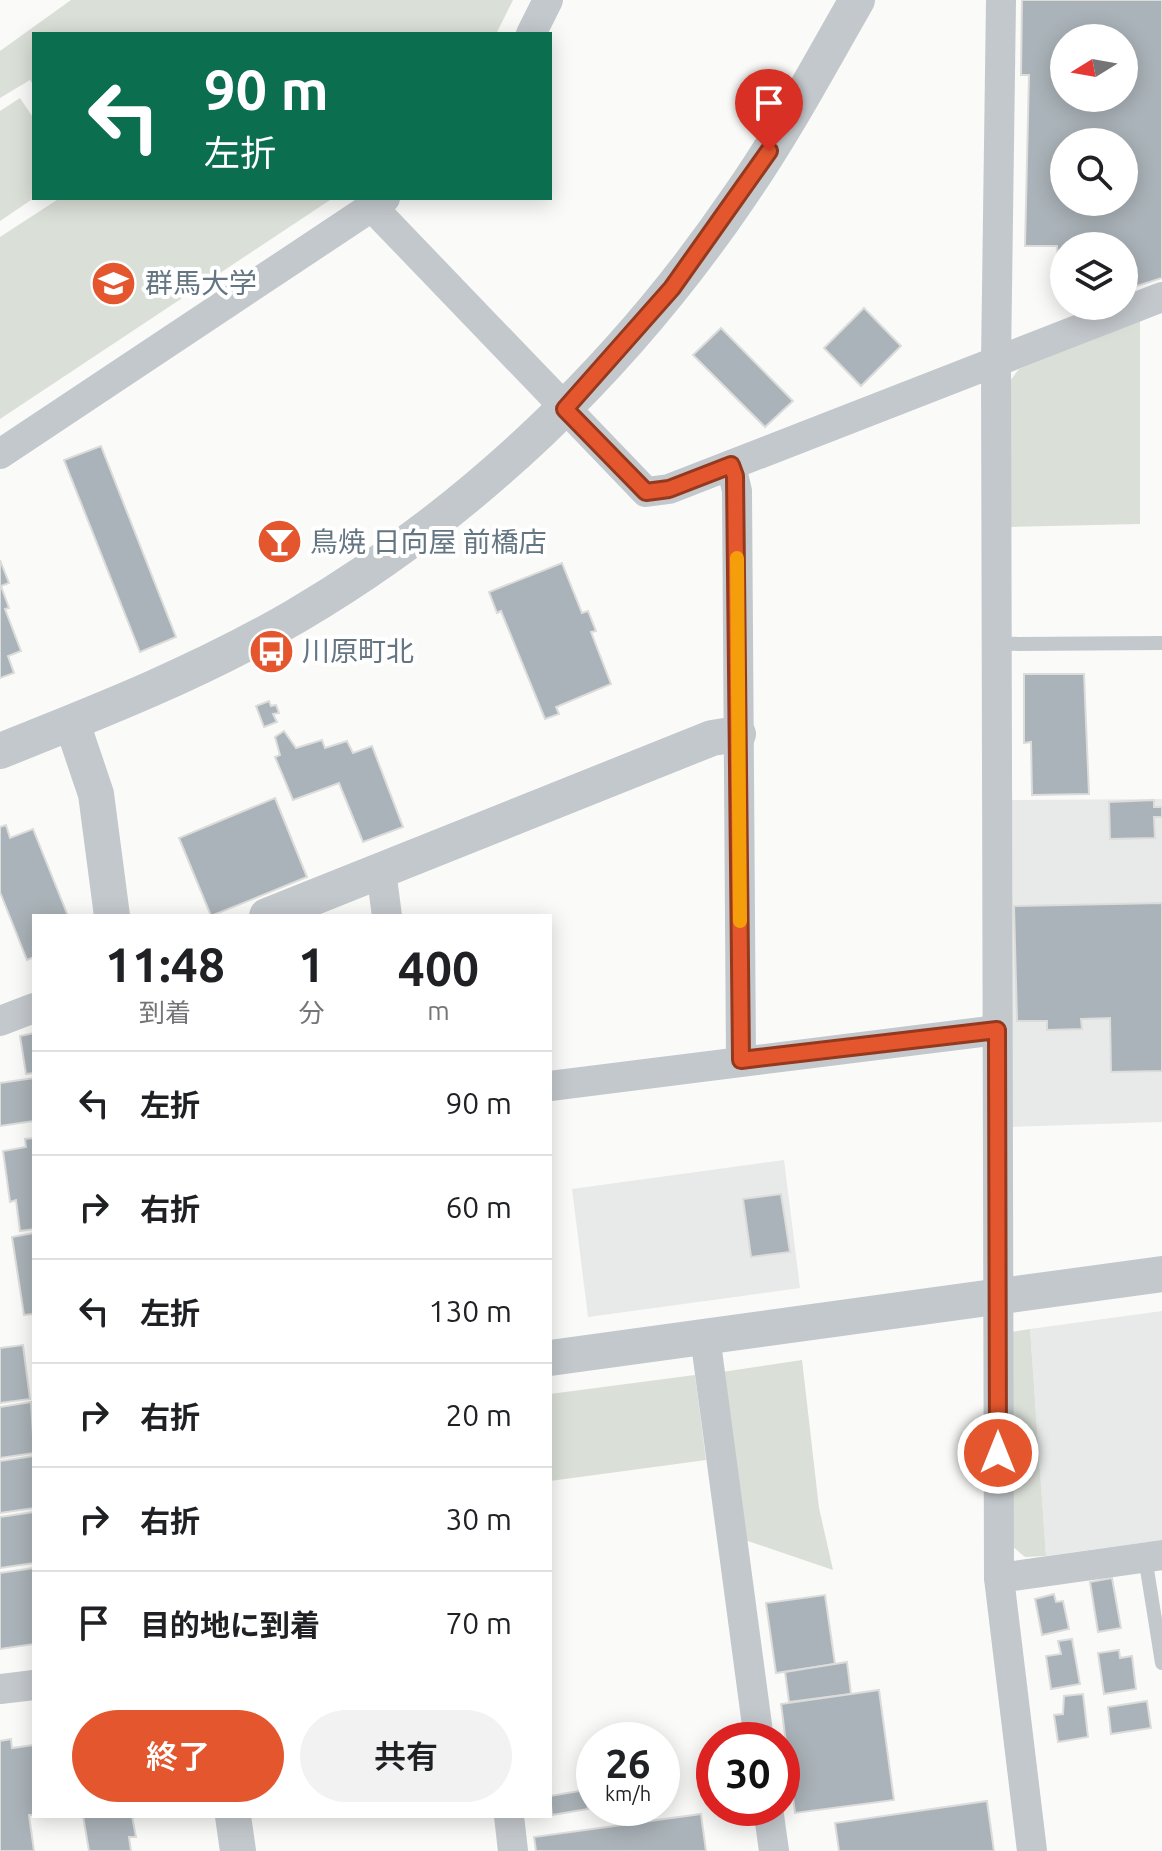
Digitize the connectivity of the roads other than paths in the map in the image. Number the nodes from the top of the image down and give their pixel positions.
1 (548, 0) edge
2 (857, 0) edge
3 (1001, 0) edge
4 (532, 32) edge
5 (378, 202) edge
6 (1162, 297) edge
7 (996, 362) junction
8 (565, 409) junction
9 (0, 454) edge
10 (731, 465) junction
11 (1162, 643) edge
12 (996, 644) junction
13 (72, 723) junction
14 (738, 734) junction
15 (0, 751) edge
16 (381, 871) junction
17 (112, 914) edge
18 (272, 914) edge
19 (387, 914) edge
20 (32, 1009) edge
21 (0, 1021) edge
22 (997, 1030) junction
23 (741, 1060) junction
24 (552, 1086) edge
25 (1162, 1274) edge
26 (997, 1297) junction
27 (705, 1336) junction
28 (552, 1358) edge
29 (1154, 1556) edge
30 (999, 1578) junction
31 (1162, 1663) edge
32 (32, 1685) edge
33 (0, 1689) edge
34 (757, 1722) edge
35 (233, 1818) edge
36 (509, 1818) edge
37 (771, 1826) edge
38 (238, 1851) edge
39 (513, 1851) edge
40 (774, 1851) edge
41 (1032, 1851) edge

1 - 4 street
2 - 8 street
3 - 7 street
5 - 8 street
5 - 9 street
6 - 7 street
7 - 10 street
7 - 12 street
8 - 10 street
8 - 13 street
10 - 14 street
11 - 12 lane
12 - 22 street
13 - 15 street
13 - 17 street
14 - 16 street
14 - 23 street
16 - 18 street
16 - 19 street
20 - 21 street
22 - 23 street
22 - 26 street
23 - 24 street
25 - 26 street
26 - 27 street
26 - 30 street
27 - 28 street
27 - 34 street
29 - 30 street
29 - 31 lane
30 - 41 street
32 - 33 street
35 - 38 street
36 - 39 street
37 - 40 street

